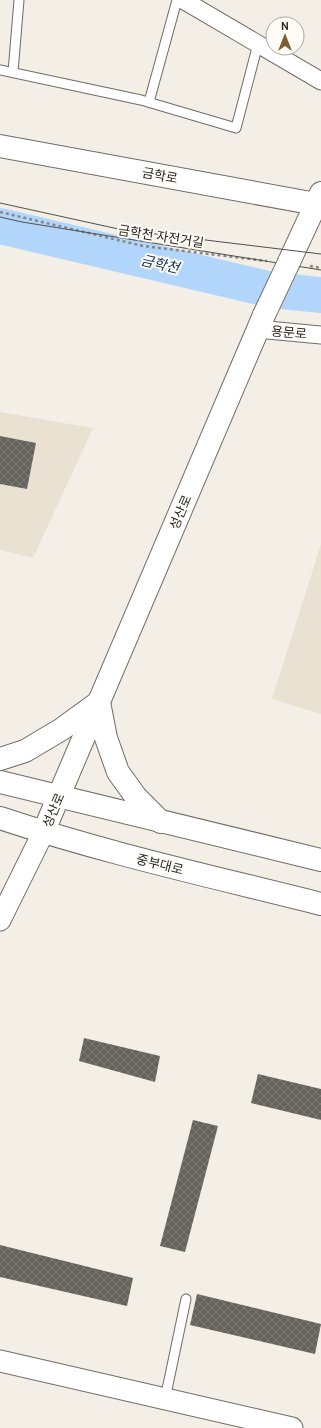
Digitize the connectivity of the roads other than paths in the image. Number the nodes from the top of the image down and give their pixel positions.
1 (19, 0) edge
2 (177, 0) edge
3 (183, 0) edge
4 (258, 44) junction
5 (0, 70) edge
6 (13, 72) junction
7 (321, 81) edge
8 (149, 102) junction
9 (0, 146) edge
10 (319, 201) edge
11 (261, 322) junction
12 (321, 335) edge
13 (99, 702) junction
14 (0, 759) edge
15 (0, 782) edge
16 (58, 797) junction
17 (0, 818) edge
18 (161, 822) junction
19 (43, 833) junction
20 (321, 860) edge
21 (321, 904) edge
22 (0, 920) edge
23 (186, 1299) dead end
24 (0, 1361) edge
25 (165, 1399) junction
26 (291, 1428) edge

1 - 6 lane
2 - 8 lane
3 - 4 street
4 - 7 street
4 - 8 lane
5 - 6 lane
6 - 8 lane
9 - 10 main road, 금학로
10 - 11 main road, 성산로, bridge
11 - 12 street, 용문로
11 - 13 main road, 성산로
13 - 14 main road
13 - 16 main road, 성산로
13 - 18 main road
15 - 16 main road
16 - 18 main road
16 - 19 main road, 성산로
17 - 19 main road, 중부대로
18 - 20 main road
19 - 21 main road, 중부대로
19 - 22 street
23 - 25 lane
24 - 25 street
25 - 26 street

